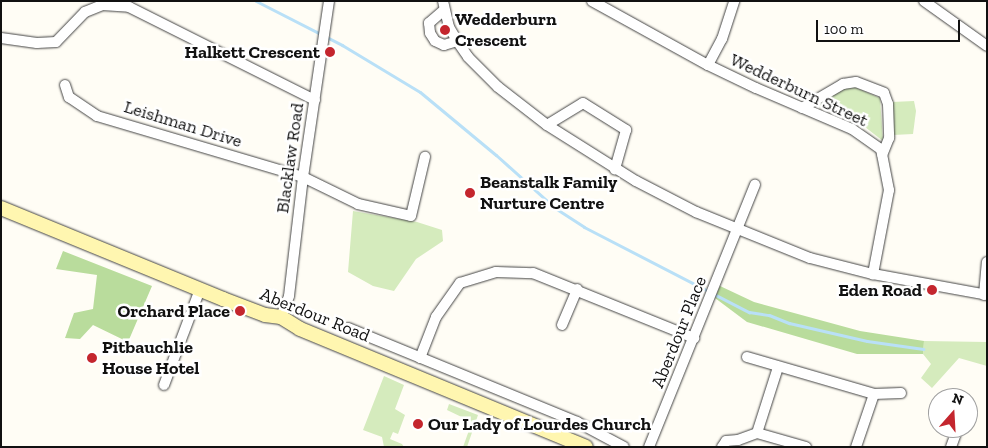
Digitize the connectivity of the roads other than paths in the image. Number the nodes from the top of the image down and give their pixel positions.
1 (329, 1) edge
2 (592, 1) edge
3 (734, 1) edge
4 (924, 1) edge
5 (444, 6) edge
6 (1, 38) edge
7 (457, 41) junction
8 (987, 46) edge
9 (708, 65) junction
10 (64, 85) dead end
11 (315, 100) junction
12 (802, 108) junction
13 (547, 125) junction
14 (882, 155) junction
15 (425, 157) dead end
16 (615, 169) junction
17 (303, 177) junction
18 (755, 185) dead end
19 (1, 208) edge
20 (738, 230) junction
21 (987, 262) edge
22 (873, 274) junction
23 (200, 289) junction
24 (577, 289) junction
25 (985, 295) edge
26 (281, 317) junction
27 (562, 325) dead end
28 (348, 328) dead end
29 (694, 338) junction
30 (374, 339) junction
31 (368, 356) junction
32 (747, 357) dead end
33 (420, 358) junction
34 (778, 367) junction
35 (164, 385) dead end
36 (901, 393) dead end
37 (874, 394) junction
38 (757, 432) junction
39 (557, 441) edge
40 (723, 446) edge
41 (586, 447) edge
42 (624, 447) edge
43 (649, 447) edge
44 (806, 447) edge
45 (856, 447) edge

1 - 11 street, Blacklaw Road
2 - 9 street, Wedderburn Street
3 - 9 street
4 - 8 street
5 - 7 street
5 - 7 street
6 - 11 street
7 - 13 street
9 - 12 street, Wedderburn Street
10 - 17 street, Leishman Drive
11 - 17 street, Blacklaw Road
12 - 14 street, Wedderburn Street
12 - 14 street
13 - 16 street
13 - 16 street
14 - 22 street
15 - 17 street, Leishman Drive
16 - 20 street
17 - 26 street, Blacklaw Road
18 - 20 street
19 - 23 main road, Aberdour Road
20 - 22 street
20 - 29 street, Aberdour Place
21 - 25 street
22 - 25 street
23 - 26 main road, Aberdour Road
23 - 35 street
24 - 27 street
24 - 29 street
24 - 33 street
26 - 31 main road, Aberdour Road
28 - 30 street, Aberdour Road
29 - 43 street, Aberdour Place
30 - 31 street
30 - 33 street, Aberdour Road
31 - 39 main road, Aberdour Road
32 - 34 street
33 - 42 street, Aberdour Road
34 - 37 street
34 - 38 street
36 - 37 street
37 - 45 street
38 - 40 street
38 - 44 street
39 - 41 main road, Aberdour Road

